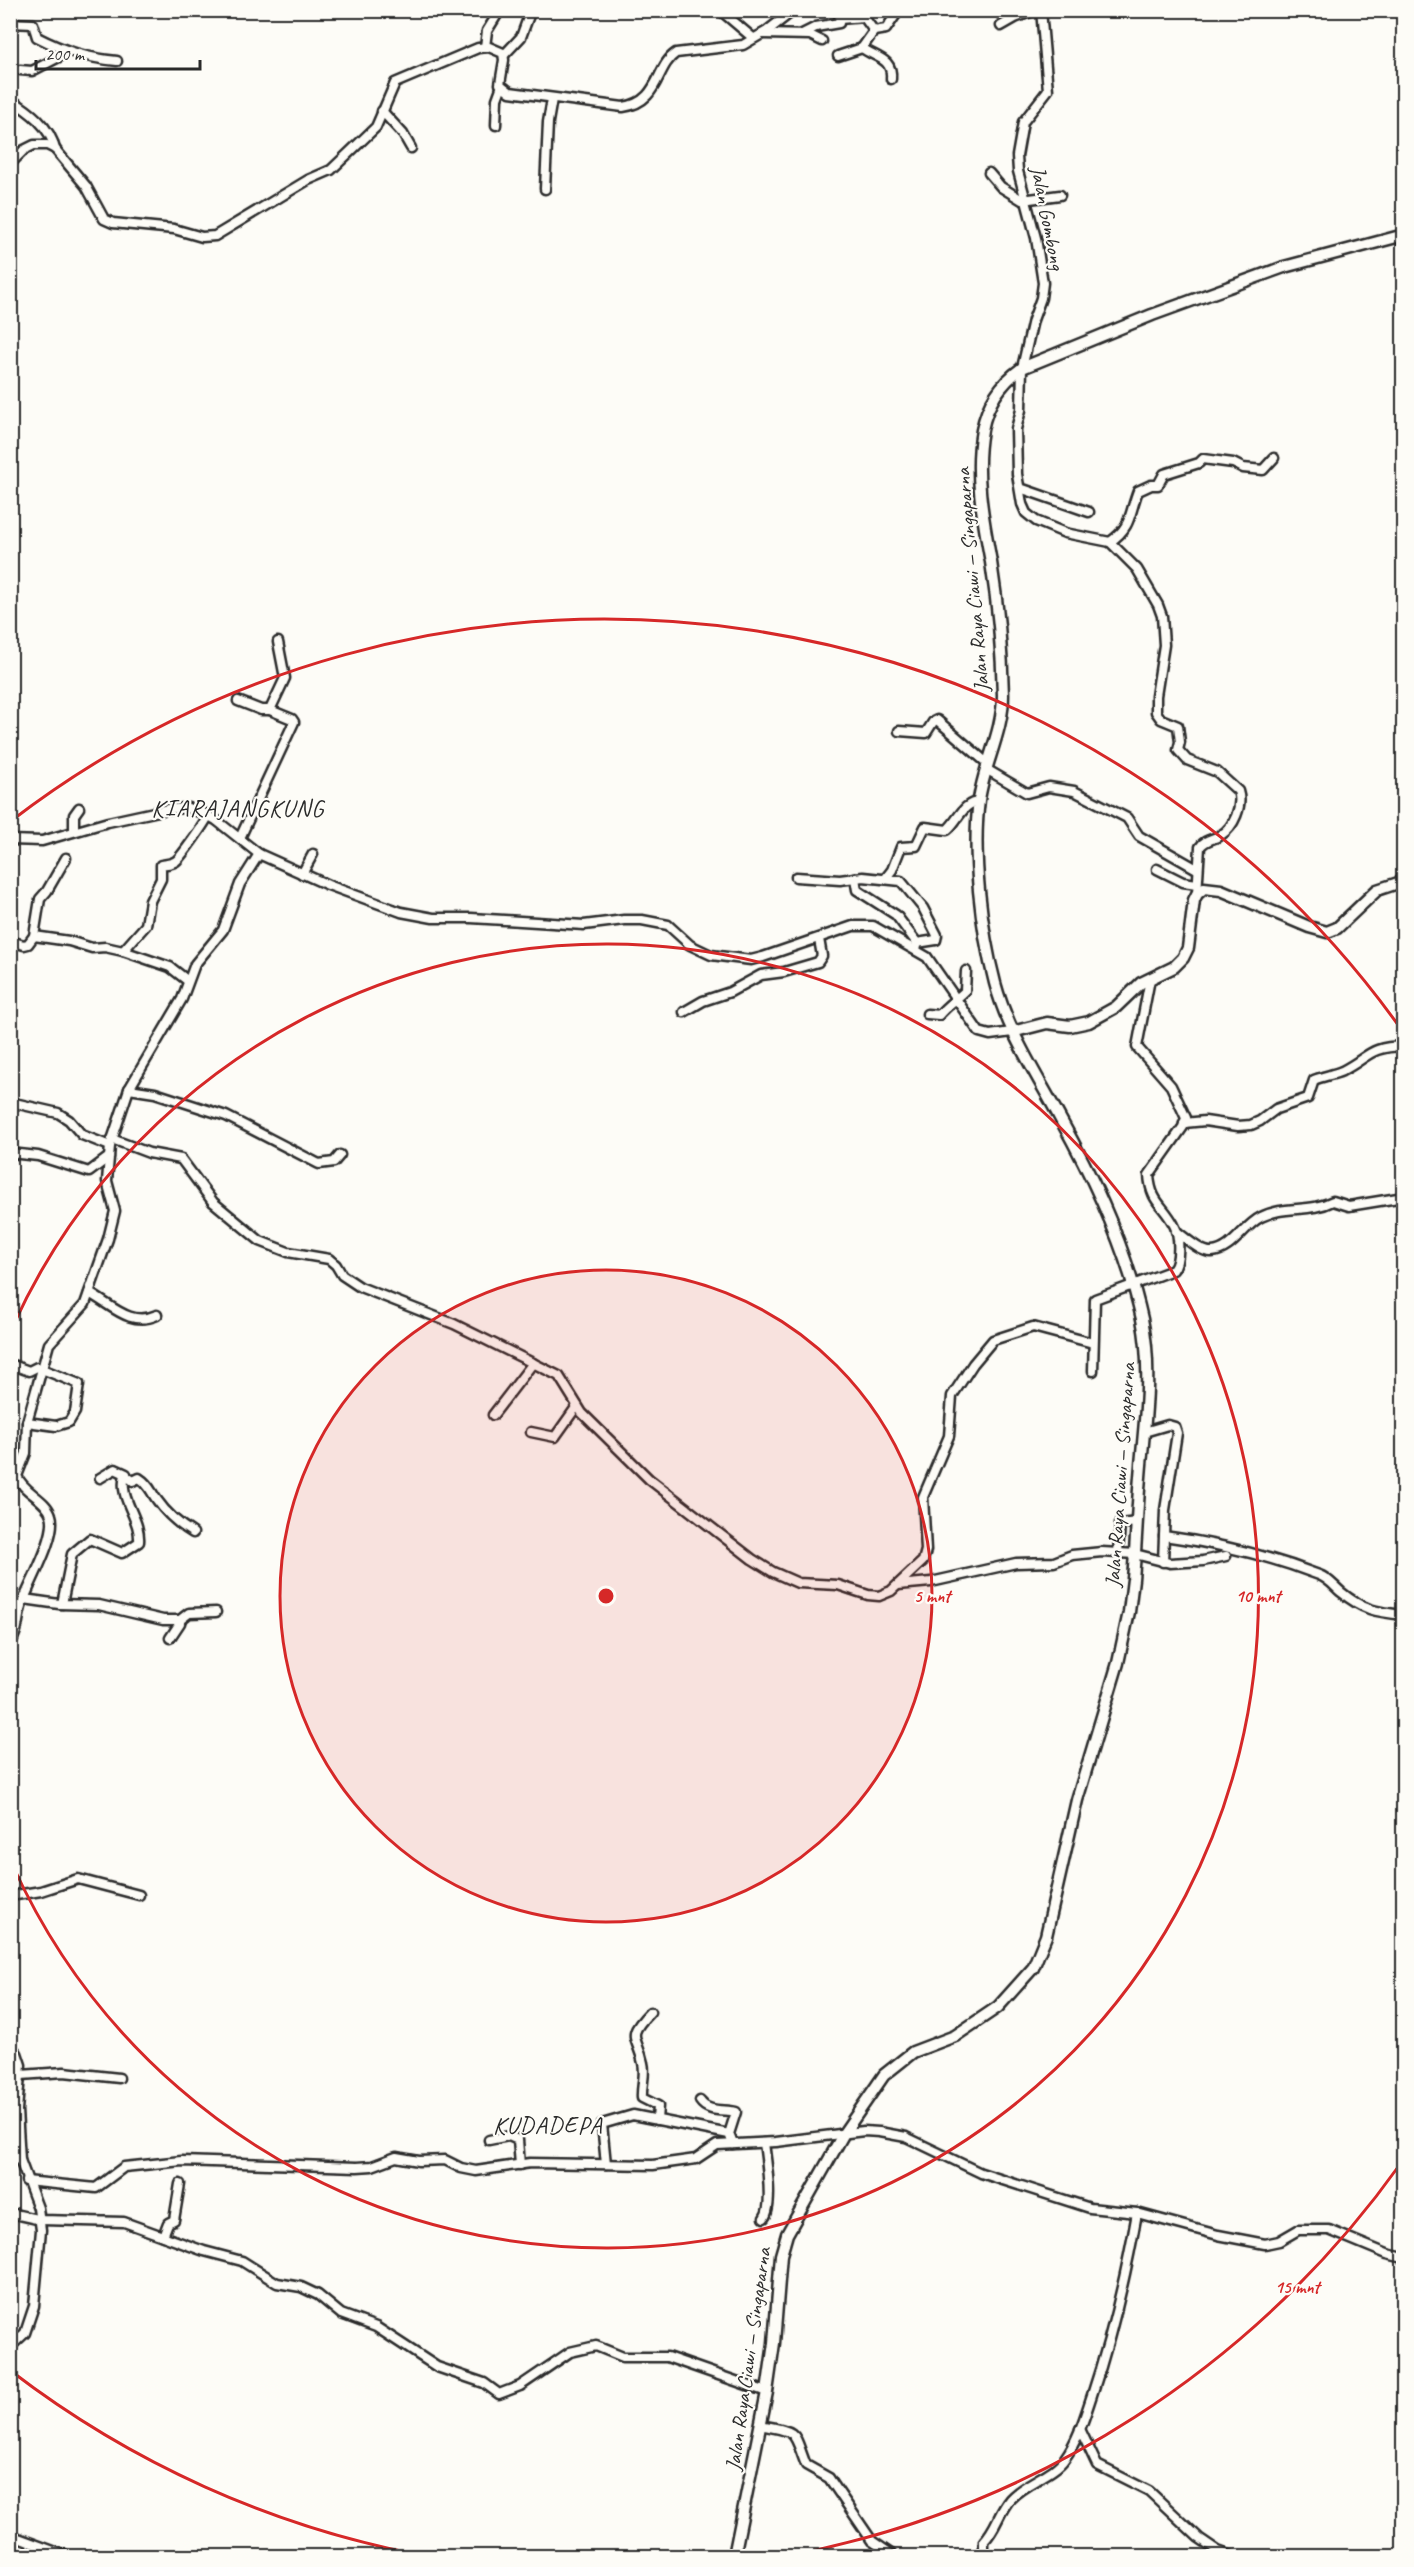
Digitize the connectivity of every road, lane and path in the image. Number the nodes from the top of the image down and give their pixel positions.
1 (500, 10) edge
2 (531, 10) edge
3 (720, 10) edge
4 (794, 10) edge
5 (899, 10) edge
6 (1036, 10) edge
7 (1041, 10) edge
8 (840, 15) edge
9 (10, 23) edge
10 (1001, 26) dead end
11 (874, 31) junction
12 (802, 34) junction
13 (756, 36) junction
14 (822, 41) dead end
15 (485, 47) junction
16 (862, 48) junction
17 (64, 51) junction
18 (504, 55) junction
19 (838, 56) dead end
20 (117, 61) dead end
21 (20, 69) dead end
22 (891, 79) dead end
23 (501, 88) junction
24 (10, 99) edge
25 (552, 99) junction
26 (382, 111) junction
27 (496, 125) dead end
28 (411, 148) dead end
29 (55, 149) junction
30 (10, 164) edge
31 (988, 173) dead end
32 (546, 189) dead end
33 (1060, 195) dead end
34 (1027, 201) junction
35 (1404, 235) edge
36 (1022, 368) junction
37 (1274, 458) dead end
38 (1020, 488) junction
39 (1089, 512) dead end
40 (1110, 542) junction
41 (278, 642) dead end
42 (237, 701) dead end
43 (270, 710) junction
44 (899, 731) dead end
45 (986, 766) junction
46 (979, 802) junction
47 (79, 808) dead end
48 (208, 816) junction
49 (74, 831) junction
50 (240, 838) junction
51 (10, 840) edge
52 (259, 854) junction
53 (313, 854) dead end
54 (66, 858) dead end
55 (1157, 869) dead end
56 (1197, 869) junction
57 (302, 874) junction
58 (796, 877) dead end
59 (855, 879) junction
60 (885, 879) junction
61 (1404, 881) edge
62 (1197, 889) junction
63 (34, 936) junction
64 (819, 939) junction
65 (10, 941) edge
66 (917, 946) junction
67 (123, 951) junction
68 (966, 971) dead end
69 (1150, 979) junction
70 (188, 981) junction
71 (957, 999) junction
72 (684, 1011) dead end
73 (927, 1014) dead end
74 (1012, 1032) junction
75 (1404, 1046) edge
76 (129, 1089) junction
77 (10, 1102) edge
78 (1184, 1123) junction
79 (111, 1143) junction
80 (10, 1153) edge
81 (339, 1155) dead end
82 (108, 1157) junction
83 (1404, 1197) edge
84 (1176, 1232) junction
85 (1132, 1286) junction
86 (89, 1293) junction
87 (158, 1315) dead end
88 (1093, 1343) junction
89 (532, 1363) junction
90 (10, 1365) edge
91 (42, 1369) junction
92 (1093, 1371) dead end
93 (577, 1406) junction
94 (493, 1415) dead end
95 (27, 1422) junction
96 (531, 1432) dead end
97 (1144, 1432) junction
98 (126, 1474) junction
99 (14, 1476) edge
100 (100, 1478) dead end
101 (1137, 1522) junction
102 (194, 1533) dead end
103 (1164, 1536) junction
104 (1118, 1553) junction
105 (1136, 1554) junction
106 (1226, 1556) dead end
107 (1163, 1562) junction
108 (897, 1585) junction
109 (24, 1599) junction
110 (62, 1604) junction
111 (19, 1612) junction
112 (216, 1612) dead end
113 (1404, 1615) edge
114 (10, 1616) edge
115 (180, 1620) junction
116 (170, 1638) dead end
117 (10, 1644) edge
118 (139, 1895) dead end
119 (10, 1896) edge
120 (650, 2012) dead end
121 (10, 2046) edge
122 (21, 2075) junction
123 (119, 2078) dead end
124 (701, 2107) dead end
125 (657, 2120) junction
126 (844, 2133) junction
127 (729, 2134) junction
128 (489, 2140) dead end
129 (764, 2143) junction
130 (733, 2144) junction
131 (15, 2159) edge
132 (606, 2164) junction
133 (520, 2165) junction
134 (27, 2181) junction
135 (180, 2184) dead end
136 (10, 2213) edge
137 (1137, 2213) junction
138 (764, 2218) dead end
139 (40, 2220) junction
140 (163, 2236) junction
141 (1404, 2258) edge
142 (10, 2347) edge
143 (767, 2392) junction
144 (760, 2425) junction
145 (1080, 2429) junction
146 (10, 2535) edge
147 (67, 2556) edge
148 (734, 2556) edge
149 (894, 2556) edge
150 (984, 2556) edge
151 (1232, 2556) edge

1 - 15 street
2 - 18 street
3 - 13 street
4 - 13 street
5 - 11 street
6 - 10 street
7 - 34 street, Jalan Gombong
8 - 11 street
8 - 12 street
9 - 17 street
11 - 16 street
12 - 13 street
12 - 14 street
13 - 25 street
15 - 18 street
15 - 26 street
16 - 19 street
16 - 22 street
17 - 20 street
17 - 21 street
18 - 23 street
23 - 25 street
23 - 27 street
24 - 29 street
25 - 32 street
26 - 28 street
26 - 29 street
29 - 30 street
31 - 34 street
33 - 34 street
34 - 36 street, Jalan Gombong
35 - 36 main road, Jalan Raya Ciawi — Singaparna
36 - 38 street, Jalan Gombong
36 - 45 main road, Jalan Raya Ciawi — Singaparna
37 - 40 street
38 - 39 street
38 - 40 street, Jalan Gombong
40 - 56 street
41 - 43 street
42 - 43 street
43 - 50 street
44 - 45 street
45 - 46 main road, Jalan Raya Ciawi — Singaparna
45 - 56 street
46 - 60 street
46 - 74 main road, Jalan Raya Ciawi — Singaparna
47 - 49 street
48 - 49 street
48 - 50 street
48 - 67 street
49 - 51 street
50 - 52 street
52 - 57 street
52 - 70 street
53 - 57 street
54 - 63 street
55 - 62 street
56 - 62 street
57 - 64 street
58 - 59 street
59 - 60 street
59 - 66 street
60 - 66 street
61 - 62 main road
62 - 69 main road
63 - 65 street
63 - 67 street
64 - 66 street
64 - 72 street
66 - 71 street
67 - 70 street
68 - 71 street
69 - 74 main road
69 - 78 street
70 - 76 street
71 - 73 street
71 - 74 street
74 - 85 main road, Jalan Raya Ciawi — Singaparna
75 - 78 street
76 - 79 street
76 - 81 street
77 - 79 street
78 - 84 street
79 - 82 street
79 - 89 street
80 - 82 street
82 - 86 street
83 - 84 street
84 - 85 street
85 - 88 street
85 - 97 main road, Jalan Raya Ciawi — Singaparna
86 - 87 street
86 - 91 street
88 - 92 street
88 - 108 street
89 - 93 street
89 - 94 street
90 - 91 street
91 - 95 street
91 - 95 street
93 - 96 street
93 - 108 street
95 - 99 street
97 - 101 main road, Jalan Raya Ciawi — Singaparna
97 - 103 street
98 - 100 street
98 - 102 street
98 - 110 street
99 - 109 street
101 - 104 street
101 - 105 main road, Jalan Raya Ciawi — Singaparna
103 - 107 street
103 - 113 street
104 - 105 street
104 - 108 street
105 - 107 street
105 - 126 main road, Jalan Raya Ciawi — Singaparna
106 - 107 street
109 - 110 street
109 - 111 street
110 - 115 street
111 - 114 street
111 - 117 street
112 - 115 street
115 - 116 street
118 - 119 street
120 - 125 street
121 - 122 street
122 - 123 street
122 - 131 street
124 - 127 street
125 - 127 street
125 - 132 street
126 - 129 street
126 - 137 street
126 - 143 main road, Jalan Raya Ciawi — Singaparna
127 - 130 street
128 - 133 street
129 - 130 street
129 - 138 street
130 - 132 street
131 - 134 street
132 - 133 street
133 - 134 street
134 - 139 street
135 - 140 street
136 - 139 street
137 - 141 street
137 - 145 street
139 - 140 street
139 - 142 street
140 - 143 street
143 - 144 main road, Jalan Raya Ciawi — Singaparna
144 - 148 main road, Jalan Raya Ciawi — Singaparna
144 - 149 street
145 - 150 street
145 - 151 street
146 - 147 street

